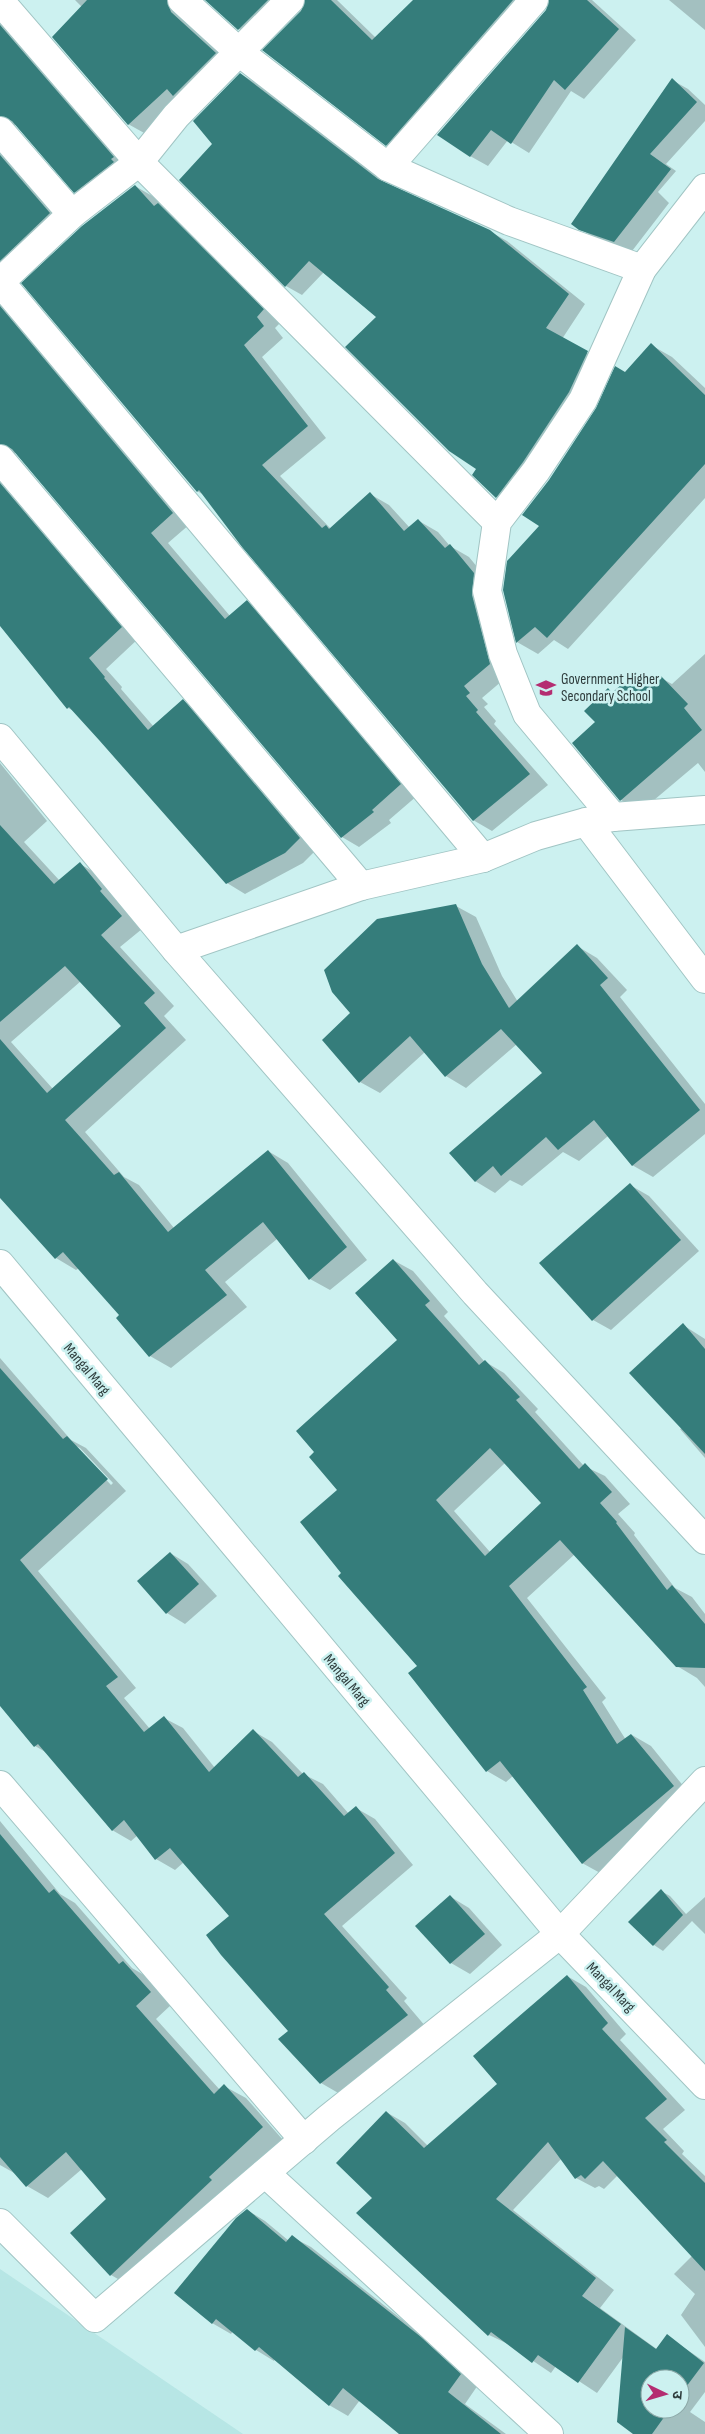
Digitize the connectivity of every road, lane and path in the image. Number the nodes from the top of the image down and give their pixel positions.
1 (182, 0) edge
2 (290, 0) edge
3 (534, 0) edge
4 (0, 1) edge
5 (239, 52) junction
6 (0, 131) edge
7 (139, 162) junction
8 (388, 167) junction
9 (705, 188) edge
10 (72, 214) junction
11 (642, 269) junction
12 (0, 282) edge
13 (0, 459) edge
14 (497, 522) junction
15 (0, 738) edge
16 (705, 810) edge
17 (613, 817) junction
18 (586, 822) junction
19 (483, 858) junction
20 (361, 886) junction
21 (176, 950) junction
22 (705, 979) edge
23 (0, 1264) edge
24 (705, 1540) edge
25 (705, 1781) edge
26 (0, 1785) edge
27 (560, 1934) junction
28 (705, 2085) edge
29 (304, 2140) junction
30 (265, 2173) junction
31 (0, 2223) edge
32 (549, 2434) edge

1 - 5 street
2 - 5 street
3 - 8 street
4 - 7 street
5 - 7 street
5 - 8 street
6 - 10 street
7 - 10 street
7 - 14 street
8 - 11 street
9 - 11 street
10 - 12 street
11 - 14 street
12 - 19 street
13 - 20 street
14 - 17 street
15 - 21 street
16 - 17 street
17 - 18 street
18 - 19 street
18 - 22 street
19 - 20 street
20 - 21 street
21 - 24 street
23 - 27 street, Mangal Marg
25 - 27 street
26 - 29 street
27 - 28 street, Mangal Marg
27 - 29 street
29 - 30 street
30 - 31 street
30 - 32 street

